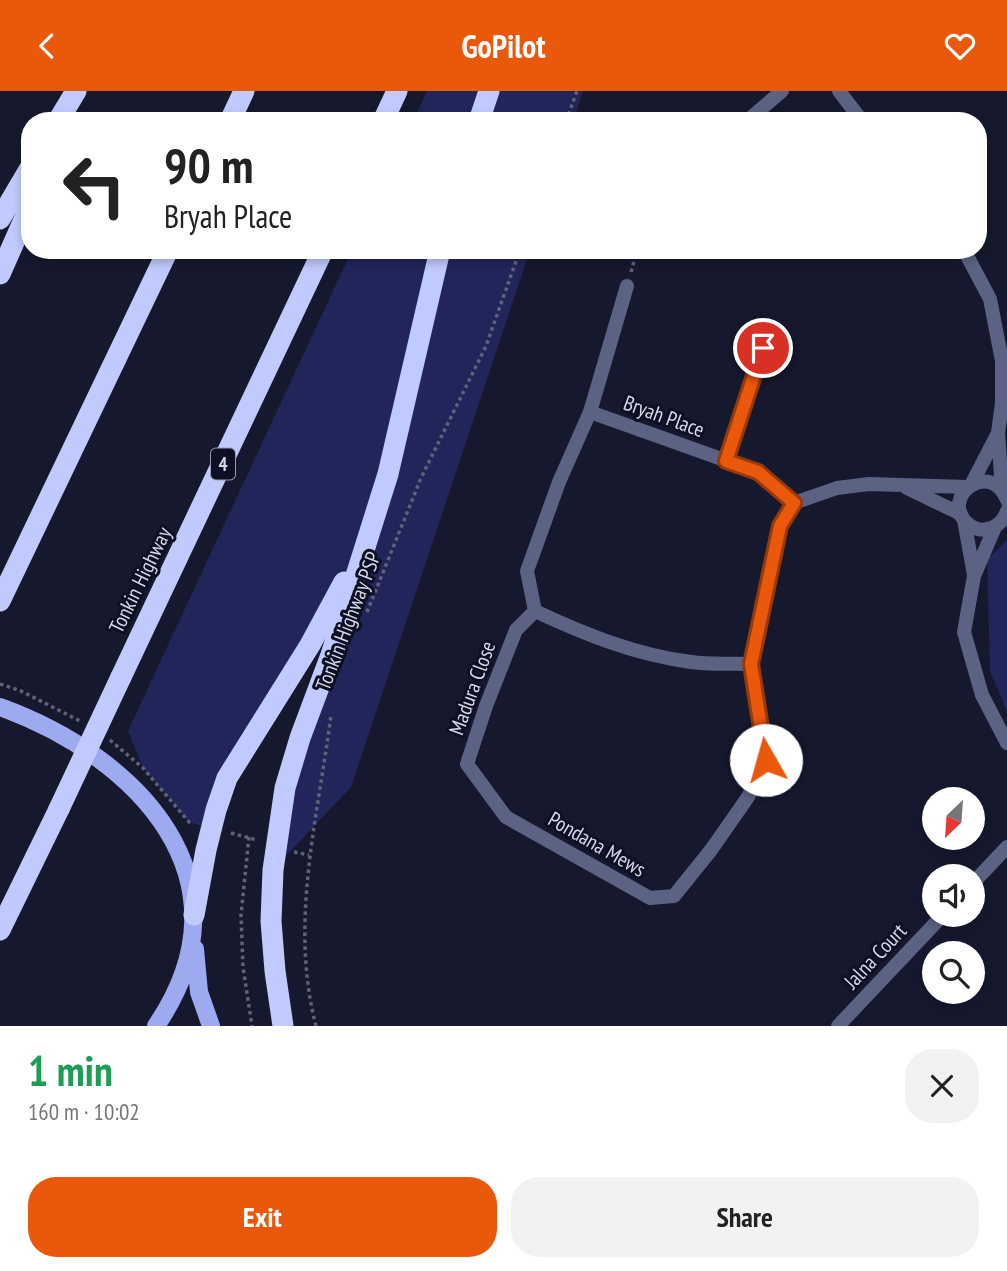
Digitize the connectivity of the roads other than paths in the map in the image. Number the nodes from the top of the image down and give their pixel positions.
1 (78, 91) edge
2 (244, 91) edge
3 (397, 91) edge
4 (489, 91) edge
5 (782, 91) edge
6 (839, 91) edge
7 (64, 112) edge
8 (70, 112) edge
9 (234, 112) edge
10 (387, 112) edge
11 (482, 112) edge
12 (758, 112) edge
13 (855, 112) edge
14 (21, 183) edge
15 (0, 219) edge
16 (21, 226) edge
17 (164, 259) edge
18 (319, 259) edge
19 (438, 259) edge
20 (969, 259) edge
21 (0, 274) edge
22 (626, 286) road end
23 (763, 348) dead end
24 (590, 412) junction
25 (998, 433) junction
26 (726, 461) junction
27 (902, 485) junction
28 (969, 486) junction
29 (1006, 496) edge
30 (794, 503) junction
31 (962, 517) junction
32 (1003, 520) edge
33 (363, 550) junction
34 (974, 576) junction
35 (0, 601) edge
36 (535, 611) junction
37 (751, 664) junction
38 (0, 707) edge
39 (1007, 743) edge
40 (506, 817) joint
41 (1007, 847) edge
42 (985, 870) edge
43 (193, 920) junction
44 (932, 927) edge
45 (0, 930) edge
46 (156, 1026) edge
47 (211, 1026) edge
48 (283, 1026) edge
49 (838, 1026) edge

1 - 7 highway
1 - 8 highway
2 - 9 highway
3 - 10 highway
4 - 11 highway
5 - 12 street
6 - 13 street
14 - 15 highway
16 - 21 highway
17 - 35 highway
18 - 45 highway, Tonkin Highway / 4, bridge
19 - 33 highway
20 - 25 street
22 - 24 street, Bryah Place
23 - 26 street
24 - 26 street, Bryah Place
24 - 36 street, Bryah Place
25 - 28 street
25 - 29 street
26 - 30 street, Bryah Place
27 - 28 street
27 - 30 street
27 - 31 street
28 - 29 street
28 - 31 street
30 - 37 street, Pondana Mews
31 - 32 street
31 - 34 street
32 - 34 street
33 - 43 highway
33 - 48 highway
34 - 39 street
36 - 37 street
36 - 40 street, Madura Close
37 - 40 street, Pondana Mews
38 - 43 main road
41 - 42 street
43 - 46 main road
43 - 47 main road
44 - 49 street, Jalna Court

